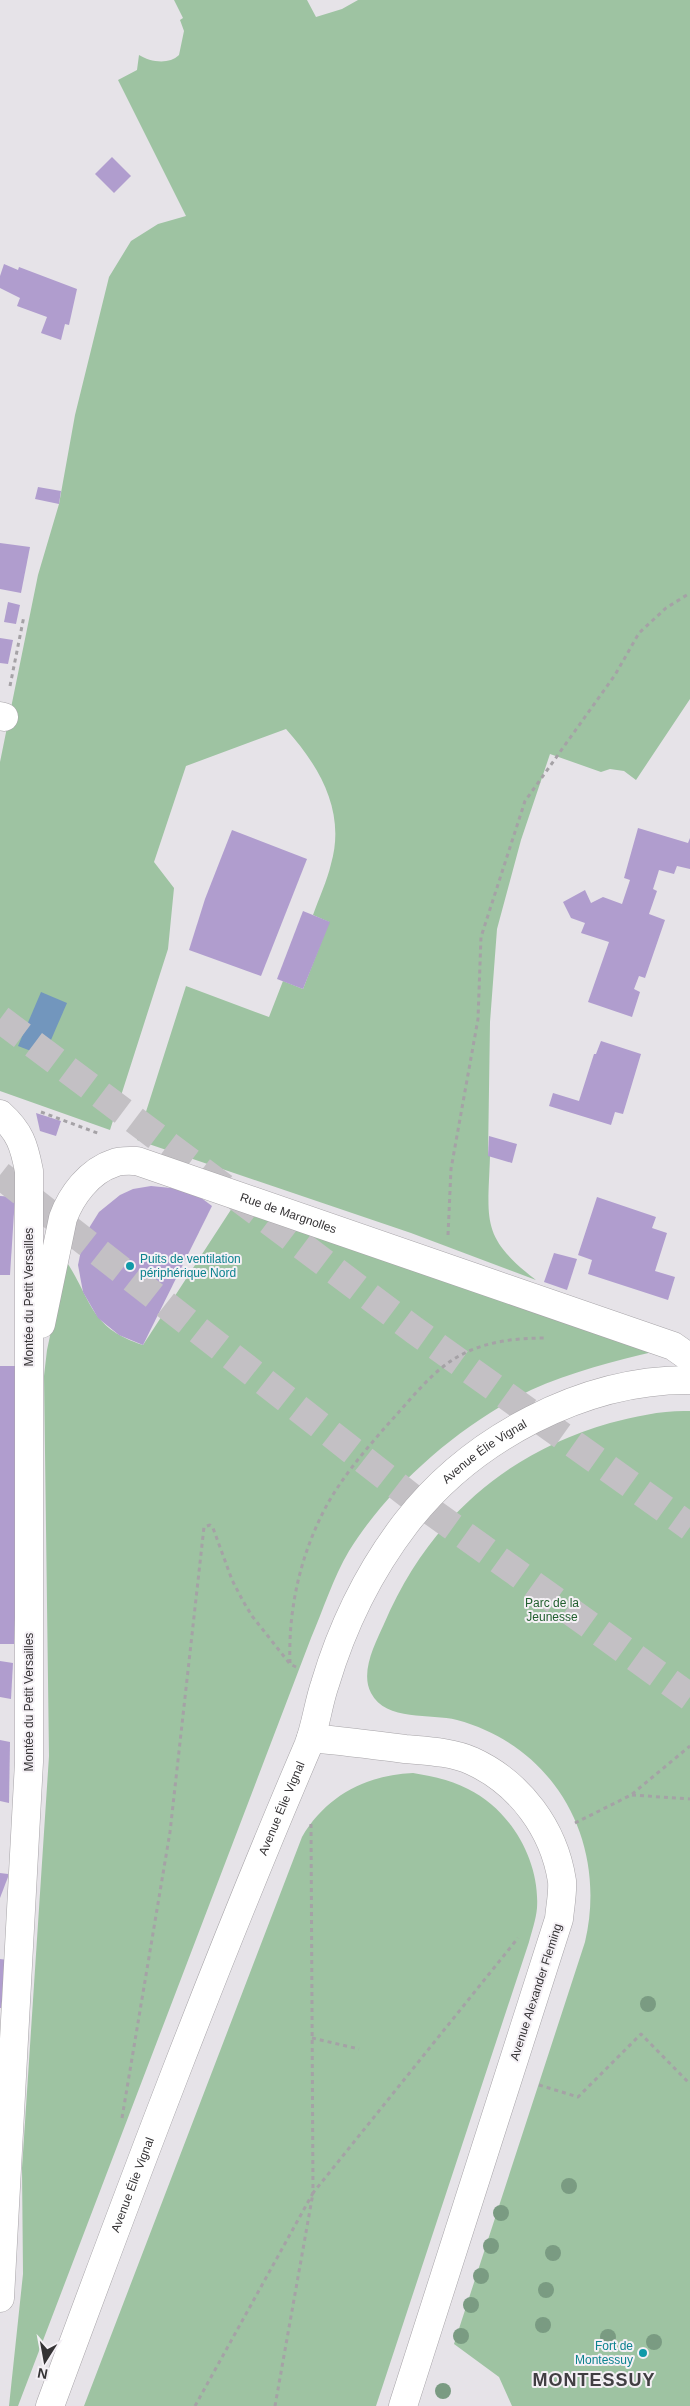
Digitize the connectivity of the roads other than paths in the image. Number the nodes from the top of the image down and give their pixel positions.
1 (0, 1114) edge
2 (690, 1358) edge
3 (690, 1380) edge
4 (29, 1381) junction
5 (311, 1738) junction
6 (0, 2298) edge
7 (50, 2406) edge
8 (403, 2406) edge

1 - 4 street, Montée du Petit Versailles
2 - 4 street, Rue de Margnolles
3 - 5 street, Avenue Élie Vignal
4 - 6 street, Montée du Petit Versailles
5 - 7 street, Avenue Élie Vignal
5 - 8 street, Avenue Alexander Fleming

